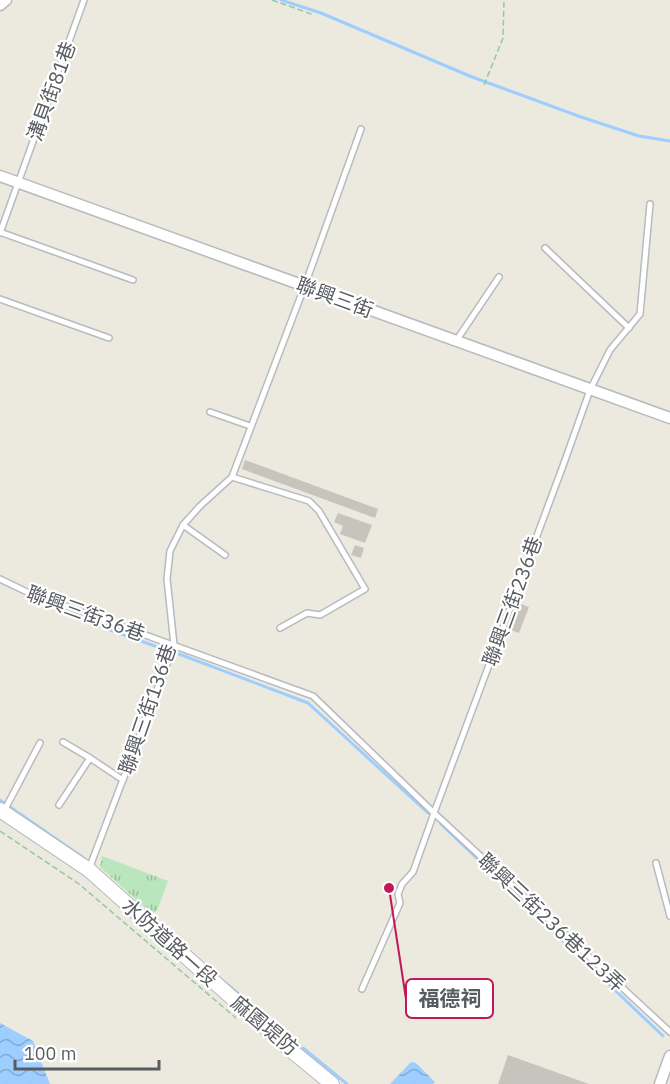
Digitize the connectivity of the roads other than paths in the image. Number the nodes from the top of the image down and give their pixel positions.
1 (6, 0) edge
2 (84, 0) edge
3 (0, 5) edge
4 (361, 129) dead end
5 (0, 176) edge
6 (18, 183) junction
7 (650, 204) dead end
8 (0, 232) edge
9 (545, 248) dead end
10 (499, 277) dead end
11 (133, 280) dead end
12 (305, 285) junction
13 (0, 299) edge
14 (629, 328) junction
15 (109, 338) dead end
16 (456, 341) junction
17 (590, 390) junction
18 (210, 412) dead end
19 (670, 418) edge
20 (250, 426) junction
21 (232, 477) junction
22 (183, 525) junction
23 (225, 555) dead end
24 (0, 579) edge
25 (280, 628) dead end
26 (174, 645) junction
27 (63, 742) dead end
28 (40, 743) dead end
29 (90, 758) junction
30 (123, 780) junction
31 (59, 805) dead end
32 (4, 808) edge
33 (434, 813) junction
34 (656, 863) dead end
35 (89, 870) junction
36 (670, 915) edge
37 (362, 989) dead end
38 (670, 1032) edge
39 (670, 1056) edge
40 (332, 1084) edge
41 (660, 1084) edge

1 - 3 street
2 - 6 lane, 溝貝街81巷
4 - 12 lane, 聯興三街136巷
5 - 6 street, 聯興三街
6 - 8 lane
6 - 12 street, 聯興三街
7 - 14 lane, 聯興三街236巷
8 - 11 lane
9 - 14 lane
10 - 16 lane
12 - 16 street, 聯興三街
12 - 20 lane, 聯興三街136巷
13 - 15 lane
14 - 17 lane, 聯興三街236巷
16 - 17 street, 聯興三街
17 - 19 street, 聯興三街
17 - 33 lane, 聯興三街236巷
18 - 20 lane
20 - 21 lane, 聯興三街136巷
21 - 22 lane, 聯興三街136巷
21 - 25 lane
22 - 23 lane
22 - 26 lane, 聯興三街136巷
24 - 26 lane, 聯興三街36巷
26 - 30 lane, 聯興三街136巷
26 - 33 lane
27 - 29 lane
28 - 32 lane
29 - 30 lane
29 - 31 lane
30 - 35 lane, 聯興三街136巷
32 - 35 street, 水防道路一段
33 - 37 lane, 聯興三街236巷
33 - 38 lane, 聯興三街236巷123弄
34 - 36 lane
35 - 40 street, 水防道路一段
39 - 41 street

